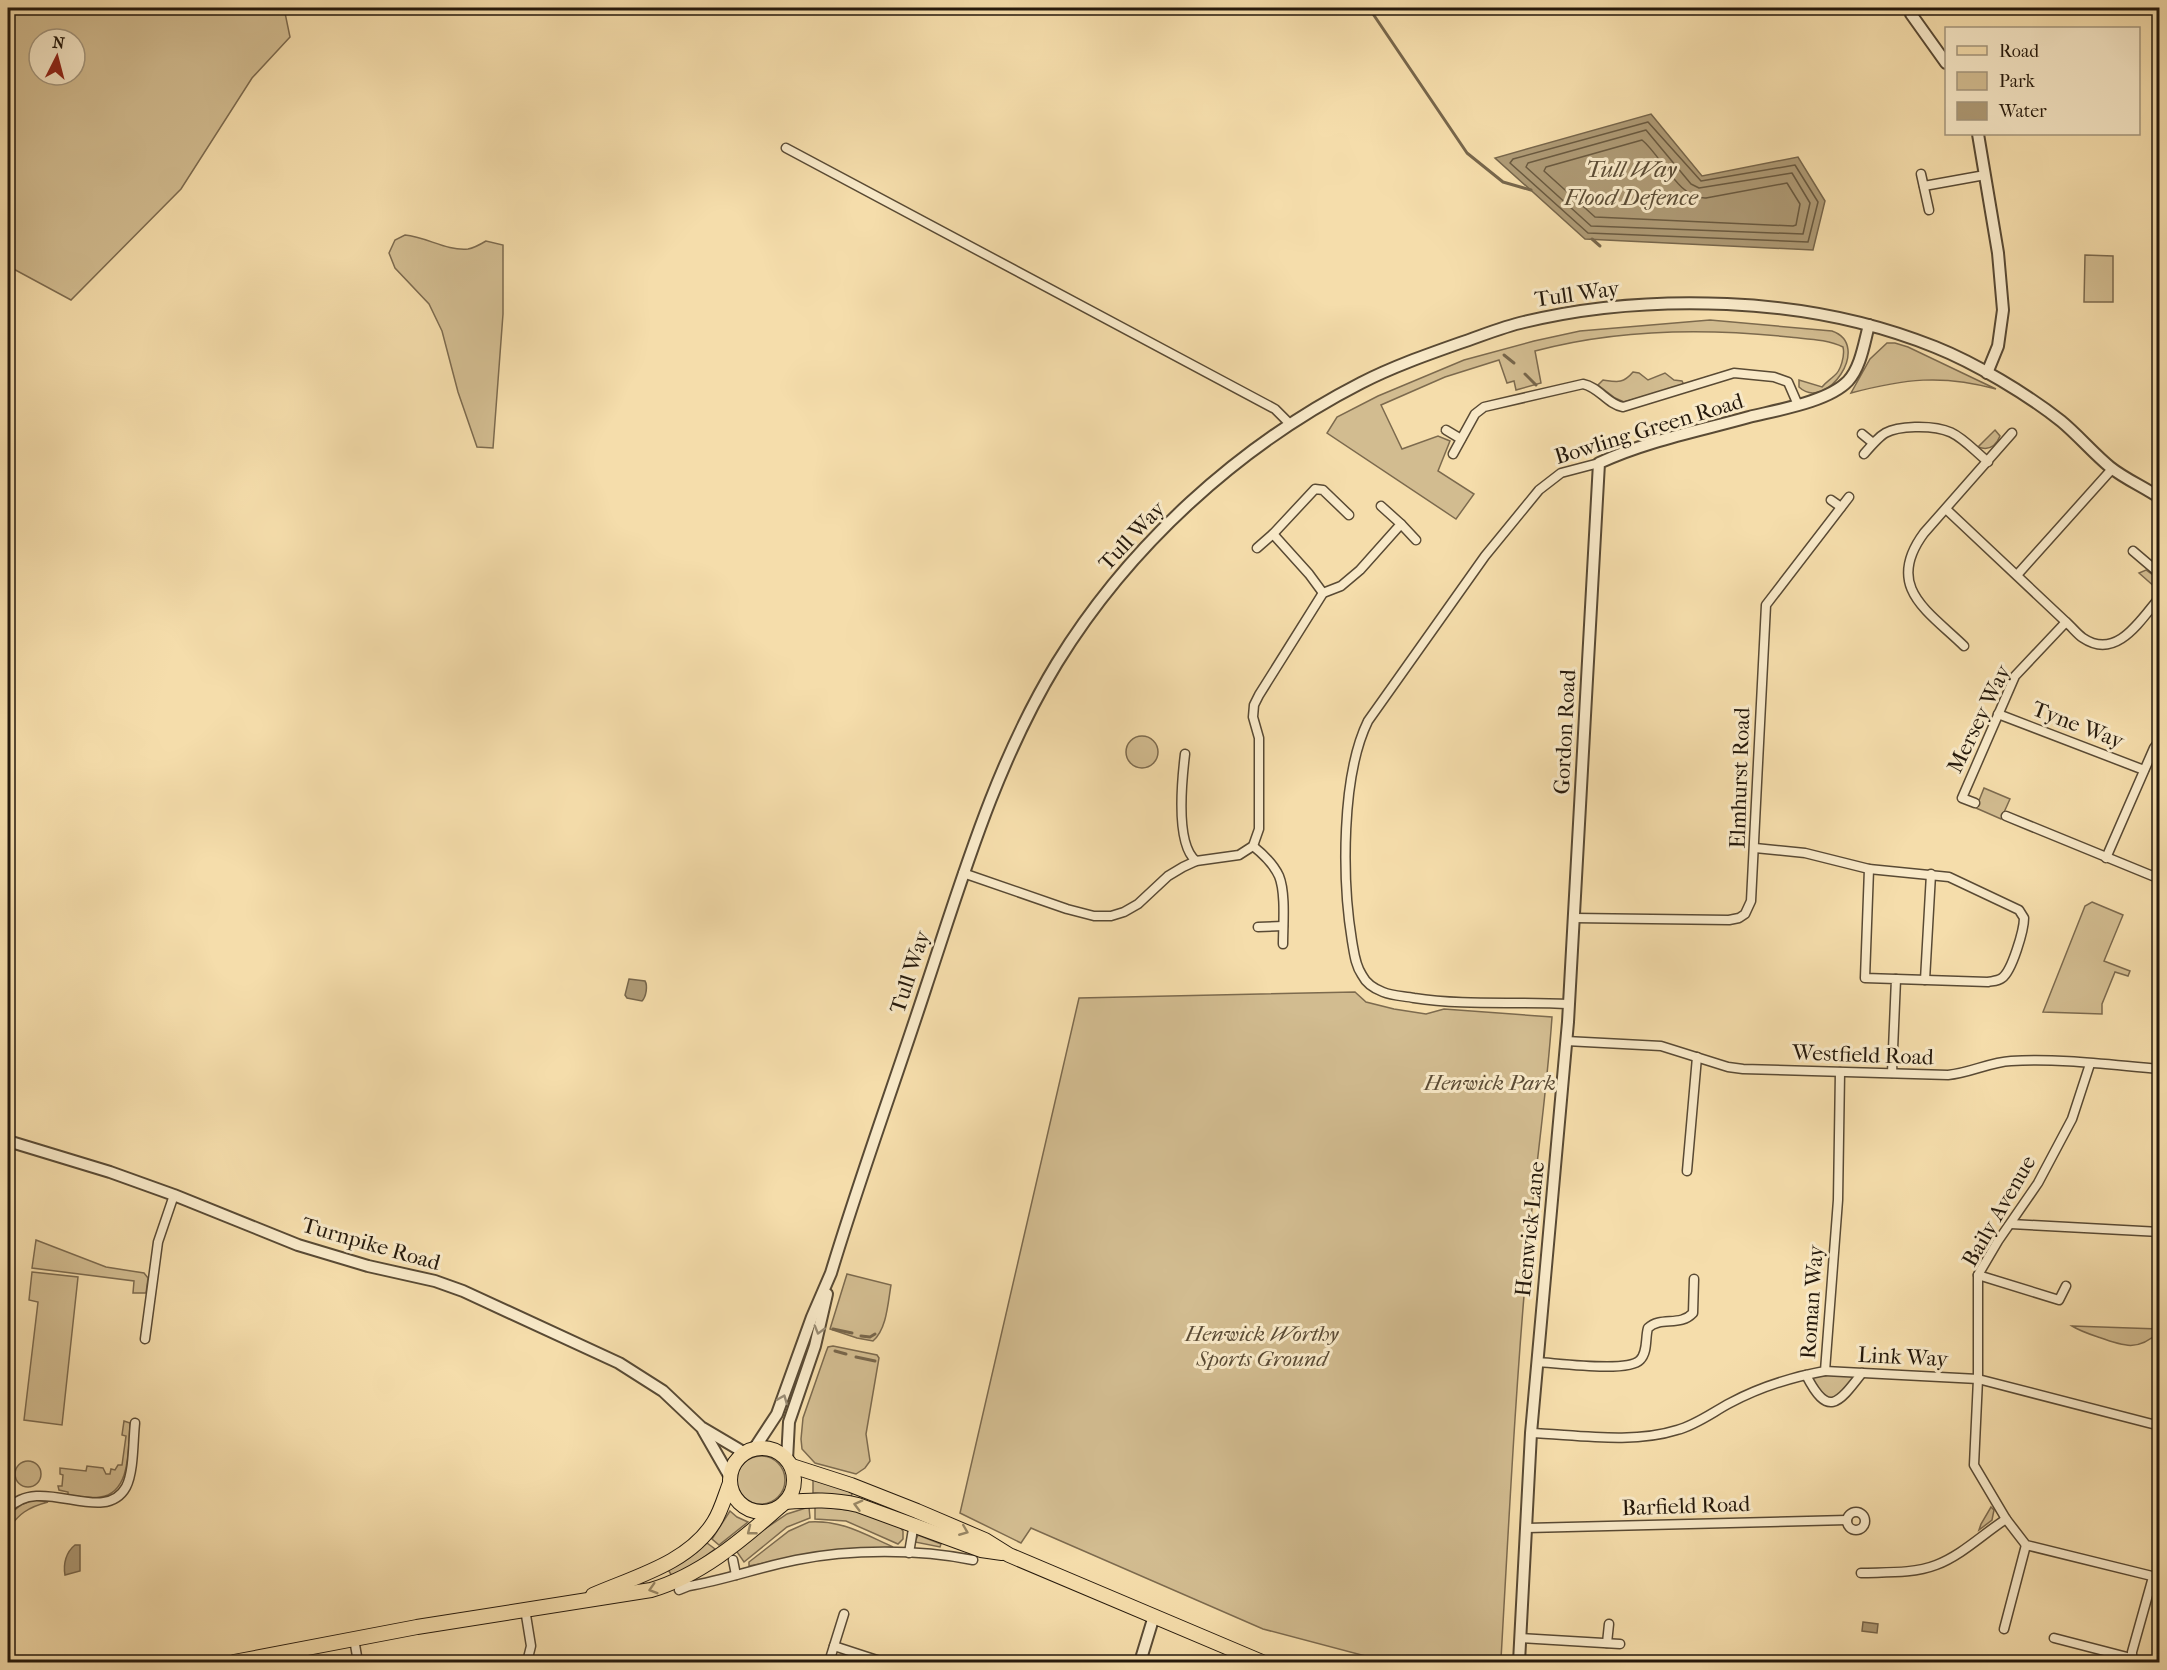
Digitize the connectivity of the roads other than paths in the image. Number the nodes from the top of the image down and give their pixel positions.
1 (1910, 8) edge
2 (1945, 60) edge
3 (1978, 135) edge
4 (786, 148) dead end
5 (1921, 174) dead end
6 (1985, 175) junction
7 (1924, 186) junction
8 (1929, 210) dead end
9 (1869, 325) junction
10 (1987, 373) junction
11 (1797, 405) junction
12 (1290, 424) junction
13 (1446, 430) dead end
14 (2012, 433) dead end
15 (1862, 434) dead end
16 (1461, 440) junction
17 (1873, 443) junction
18 (1453, 454) dead end
19 (1864, 454) dead end
20 (1988, 462) junction
21 (1599, 463) junction
22 (2112, 469) junction
23 (1849, 497) dead end
24 (2160, 498) edge
25 (1831, 500) dead end
26 (1381, 506) dead end
27 (1842, 507) junction
28 (1946, 509) junction
29 (1349, 515) dead end
30 (1401, 524) junction
31 (1273, 534) junction
32 (1416, 540) dead end
33 (1257, 548) dead end
34 (2133, 551) dead end
35 (2160, 574) edge
36 (2017, 575) junction
37 (1323, 593) junction
38 (2160, 597) edge
39 (2066, 622) junction
40 (1964, 646) dead end
41 (1998, 714) junction
42 (2160, 740) edge
43 (1185, 754) dead end
44 (2144, 770) junction
45 (1975, 803) dead end
46 (2006, 816) dead end
47 (1253, 846) junction
48 (1755, 848) junction
49 (2106, 858) junction
50 (1196, 861) junction
51 (1869, 869) junction
52 (963, 873) junction
53 (1931, 874) junction
54 (2160, 879) edge
55 (1574, 918) junction
56 (1283, 926) junction
57 (1258, 927) dead end
58 (1283, 944) dead end
59 (1896, 979) junction
60 (1925, 980) junction
61 (1569, 1004) junction
62 (1566, 1041) junction
63 (1697, 1058) junction
64 (2090, 1064) junction
65 (2160, 1069) edge
66 (1840, 1071) junction
67 (1892, 1073) junction
68 (8, 1141) edge
69 (1687, 1171) dead end
70 (174, 1195) junction
71 (2011, 1224) junction
72 (2160, 1233) edge
73 (831, 1273) junction
74 (1978, 1275) junction
75 (1694, 1280) dead end
76 (2066, 1286) dead end
77 (146, 1340) dead end
78 (1537, 1362) junction
79 (1826, 1371) junction
80 (1862, 1373) junction
81 (1806, 1375) junction
82 (1978, 1379) junction
83 (135, 1423) dead end
84 (2160, 1426) edge
85 (701, 1427) junction
86 (1531, 1432) junction
87 (750, 1451) junction
88 (790, 1463) junction
89 (730, 1480) junction
90 (782, 1505) junction
91 (8, 1509) edge
92 (915, 1518) junction
93 (2007, 1519) junction
94 (1847, 1520) dead end
95 (1527, 1528) junction
96 (2026, 1545) junction
97 (909, 1553) junction
98 (733, 1560) dead end
99 (973, 1560) dead end
100 (1862, 1573) dead end
101 (736, 1575) junction
102 (2156, 1578) edge
103 (679, 1590) dead end
104 (580, 1600) junction
105 (525, 1609) junction
106 (844, 1614) dead end
107 (1154, 1616) junction
108 (1609, 1624) dead end
109 (2004, 1629) dead end
110 (1520, 1638) junction
111 (2054, 1638) dead end
112 (354, 1640) junction
113 (1607, 1643) junction
114 (1620, 1644) dead end
115 (834, 1646) junction
116 (2132, 1660) edge
117 (872, 1661) edge
118 (234, 1662) edge
119 (358, 1662) edge
120 (527, 1662) edge
121 (829, 1662) edge
122 (883, 1662) edge
123 (1140, 1662) edge
124 (1262, 1662) edge
125 (1519, 1662) edge

1 - 2 street
3 - 6 street
4 - 12 street
5 - 7 street
6 - 7 street
6 - 10 street
7 - 8 street
9 - 10 street
9 - 11 street, Bowling Green Road
9 - 12 street, Tull Way
10 - 22 street
11 - 16 street
11 - 21 street, Bowling Green Road
12 - 52 street, Tull Way
13 - 16 street
14 - 20 street
15 - 17 street
16 - 18 street
17 - 19 street
17 - 20 street
20 - 28 street
21 - 55 street, Gordon Road
21 - 61 street, Bowling Green Road
22 - 24 street
22 - 36 street
23 - 27 street, Elmhurst Road
25 - 27 street
26 - 30 street
27 - 48 street, Elmhurst Road
28 - 36 street
28 - 40 street
29 - 31 street
30 - 32 street
30 - 37 street
31 - 33 street
31 - 37 street
34 - 35 street
36 - 39 street
37 - 47 street
38 - 39 street
39 - 41 street, Mersey Way
41 - 44 street, Tyne Way
41 - 45 street, Mersey Way
42 - 44 street
43 - 50 street
44 - 49 street
46 - 49 street
47 - 50 street
47 - 56 street
48 - 51 street
48 - 55 street, Elmhurst Road
49 - 54 street
50 - 52 street
51 - 53 street
51 - 59 street
52 - 73 street, Tull Way
53 - 60 street
53 - 60 street
55 - 61 street, Gordon Road
56 - 57 street
56 - 58 street
59 - 60 street
59 - 67 street
61 - 62 street, Henwick Lane
62 - 63 street, Westfield Road
62 - 78 street, Henwick Lane
63 - 66 street, Westfield Road
63 - 69 street
64 - 65 street, Westfield Road
64 - 67 street, Westfield Road
64 - 71 street, Baily Avenue
66 - 67 street, Westfield Road
66 - 79 street, Roman Way
68 - 70 street, Turnpike Road
70 - 77 street
70 - 85 street, Turnpike Road
71 - 72 street
71 - 74 street, Baily Avenue
87 -> 73 street, Tull Way
73 -> 88 street, Tull Way
74 - 76 street
74 - 82 street, Baily Avenue
75 - 78 street
78 - 86 street, Henwick Lane
79 - 80 street, Link Way
79 - 81 street, Roman Way
80 - 81 street
80 - 82 street, Link Way
81 - 86 street, Roman Way
82 - 84 street, Link Way
82 - 93 street, Baily Avenue
83 - 91 street
85 - 87 street, Turnpike Road
85 - 89 street, Turnpike Road
86 - 95 street, Henwick Lane
87 - 88 main road
87 - 89 main road
88 - 90 main road
88 - 92 main road
89 - 90 main road
89 - 104 main road
92 -> 90 main road
90 -> 104 main road
92 - 97 street
92 - 107 main road
93 - 96 street, Baily Avenue
93 - 100 street
94 - 95 street, Barfield Road
95 - 110 street, Henwick Lane
96 - 102 street
96 - 109 street
97 - 99 street
97 - 101 street
98 - 101 street
101 - 103 street
102 - 116 street
104 - 105 main road
105 - 112 main road
105 - 120 street
106 - 115 street
107 - 123 street
107 - 124 main road
108 - 113 street
110 - 113 street
110 - 125 street, Henwick Lane
111 - 116 street
112 - 118 main road
112 - 119 street
113 - 114 street
115 - 117 street
115 - 121 street
117 - 122 street

